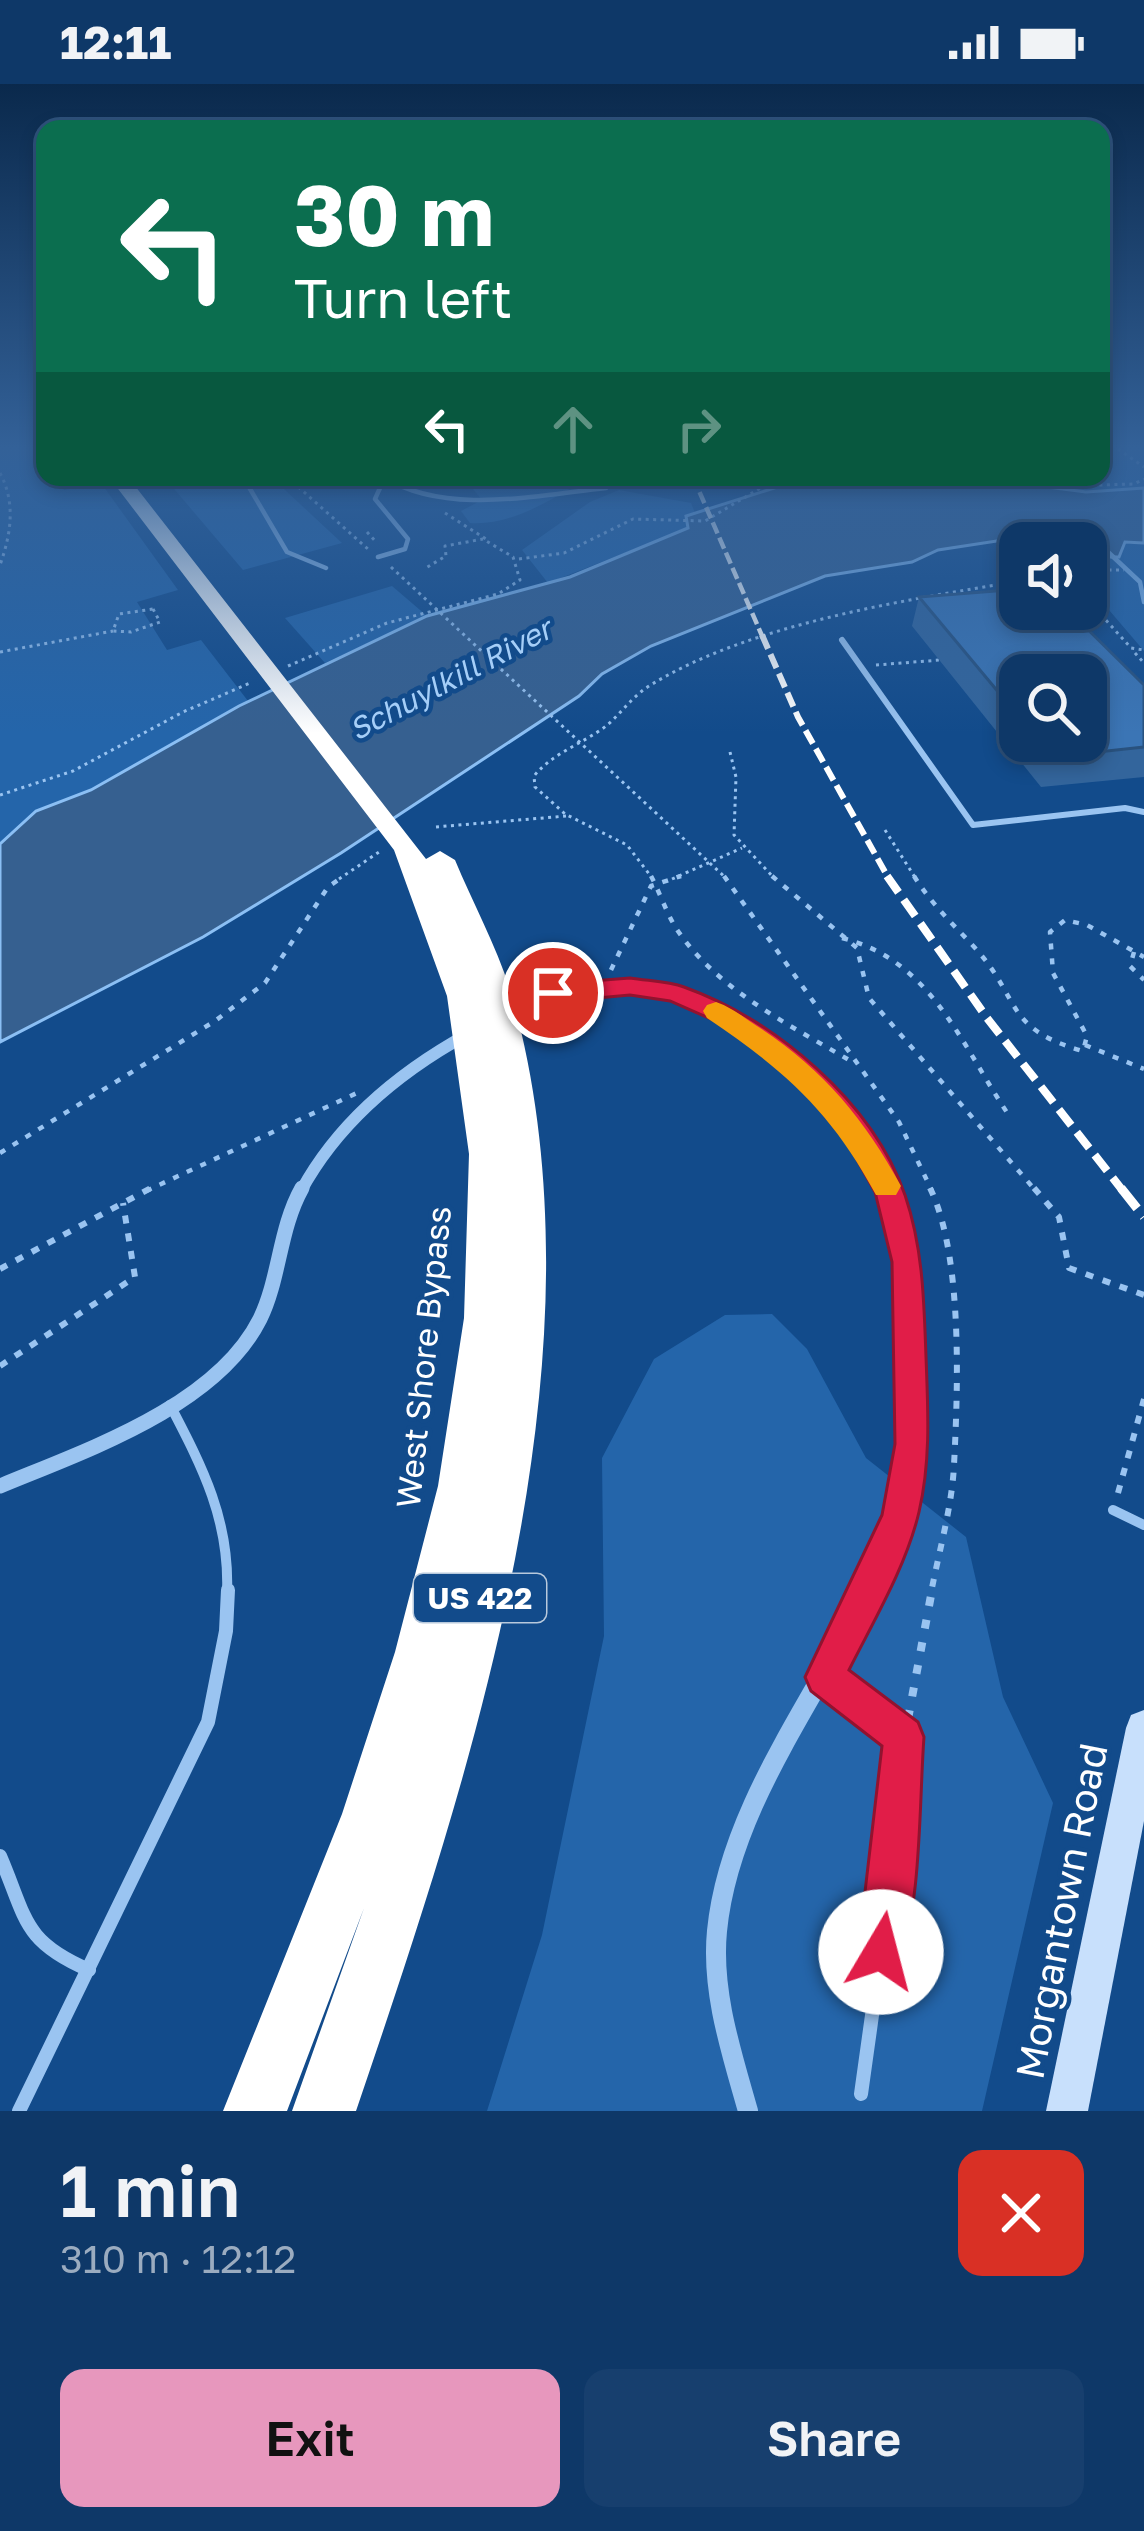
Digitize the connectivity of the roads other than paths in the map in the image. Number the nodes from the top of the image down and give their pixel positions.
1 (174, 544) edge
2 (184, 544) edge
3 (282, 544) edge
4 (407, 544) edge
5 (378, 557) road end
6 (326, 568) dead end
7 (247, 630) junction
8 (842, 640) dead end
9 (1144, 812) edge
10 (497, 1074) junction
11 (170, 1405) junction
12 (0, 1486) edge
13 (1113, 1510) road end
14 (1144, 1525) edge
15 (825, 1677) junction
16 (1144, 1728) edge
17 (0, 1856) edge
18 (89, 1970) junction
19 (861, 2094) dead end
20 (20, 2111) edge
21 (254, 2111) edge
22 (324, 2111) edge
23 (748, 2111) edge
24 (1066, 2111) edge

1 - 7 highway, West Shore Bypass / US 422
2 - 7 highway, West Shore Bypass / US 422
3 - 6 lane
4 - 5 lane
7 - 10 highway, West Shore Bypass / US 422
8 - 9 lane
10 - 21 highway, West Shore Bypass / US 422
10 - 22 highway, West Shore Bypass / US 422
11 - 12 street
11 - 15 street
11 - 18 lane
13 - 14 lane
15 - 19 lane
15 - 23 street
16 - 24 main road, Morgantown Road
17 - 18 lane
18 - 20 lane

